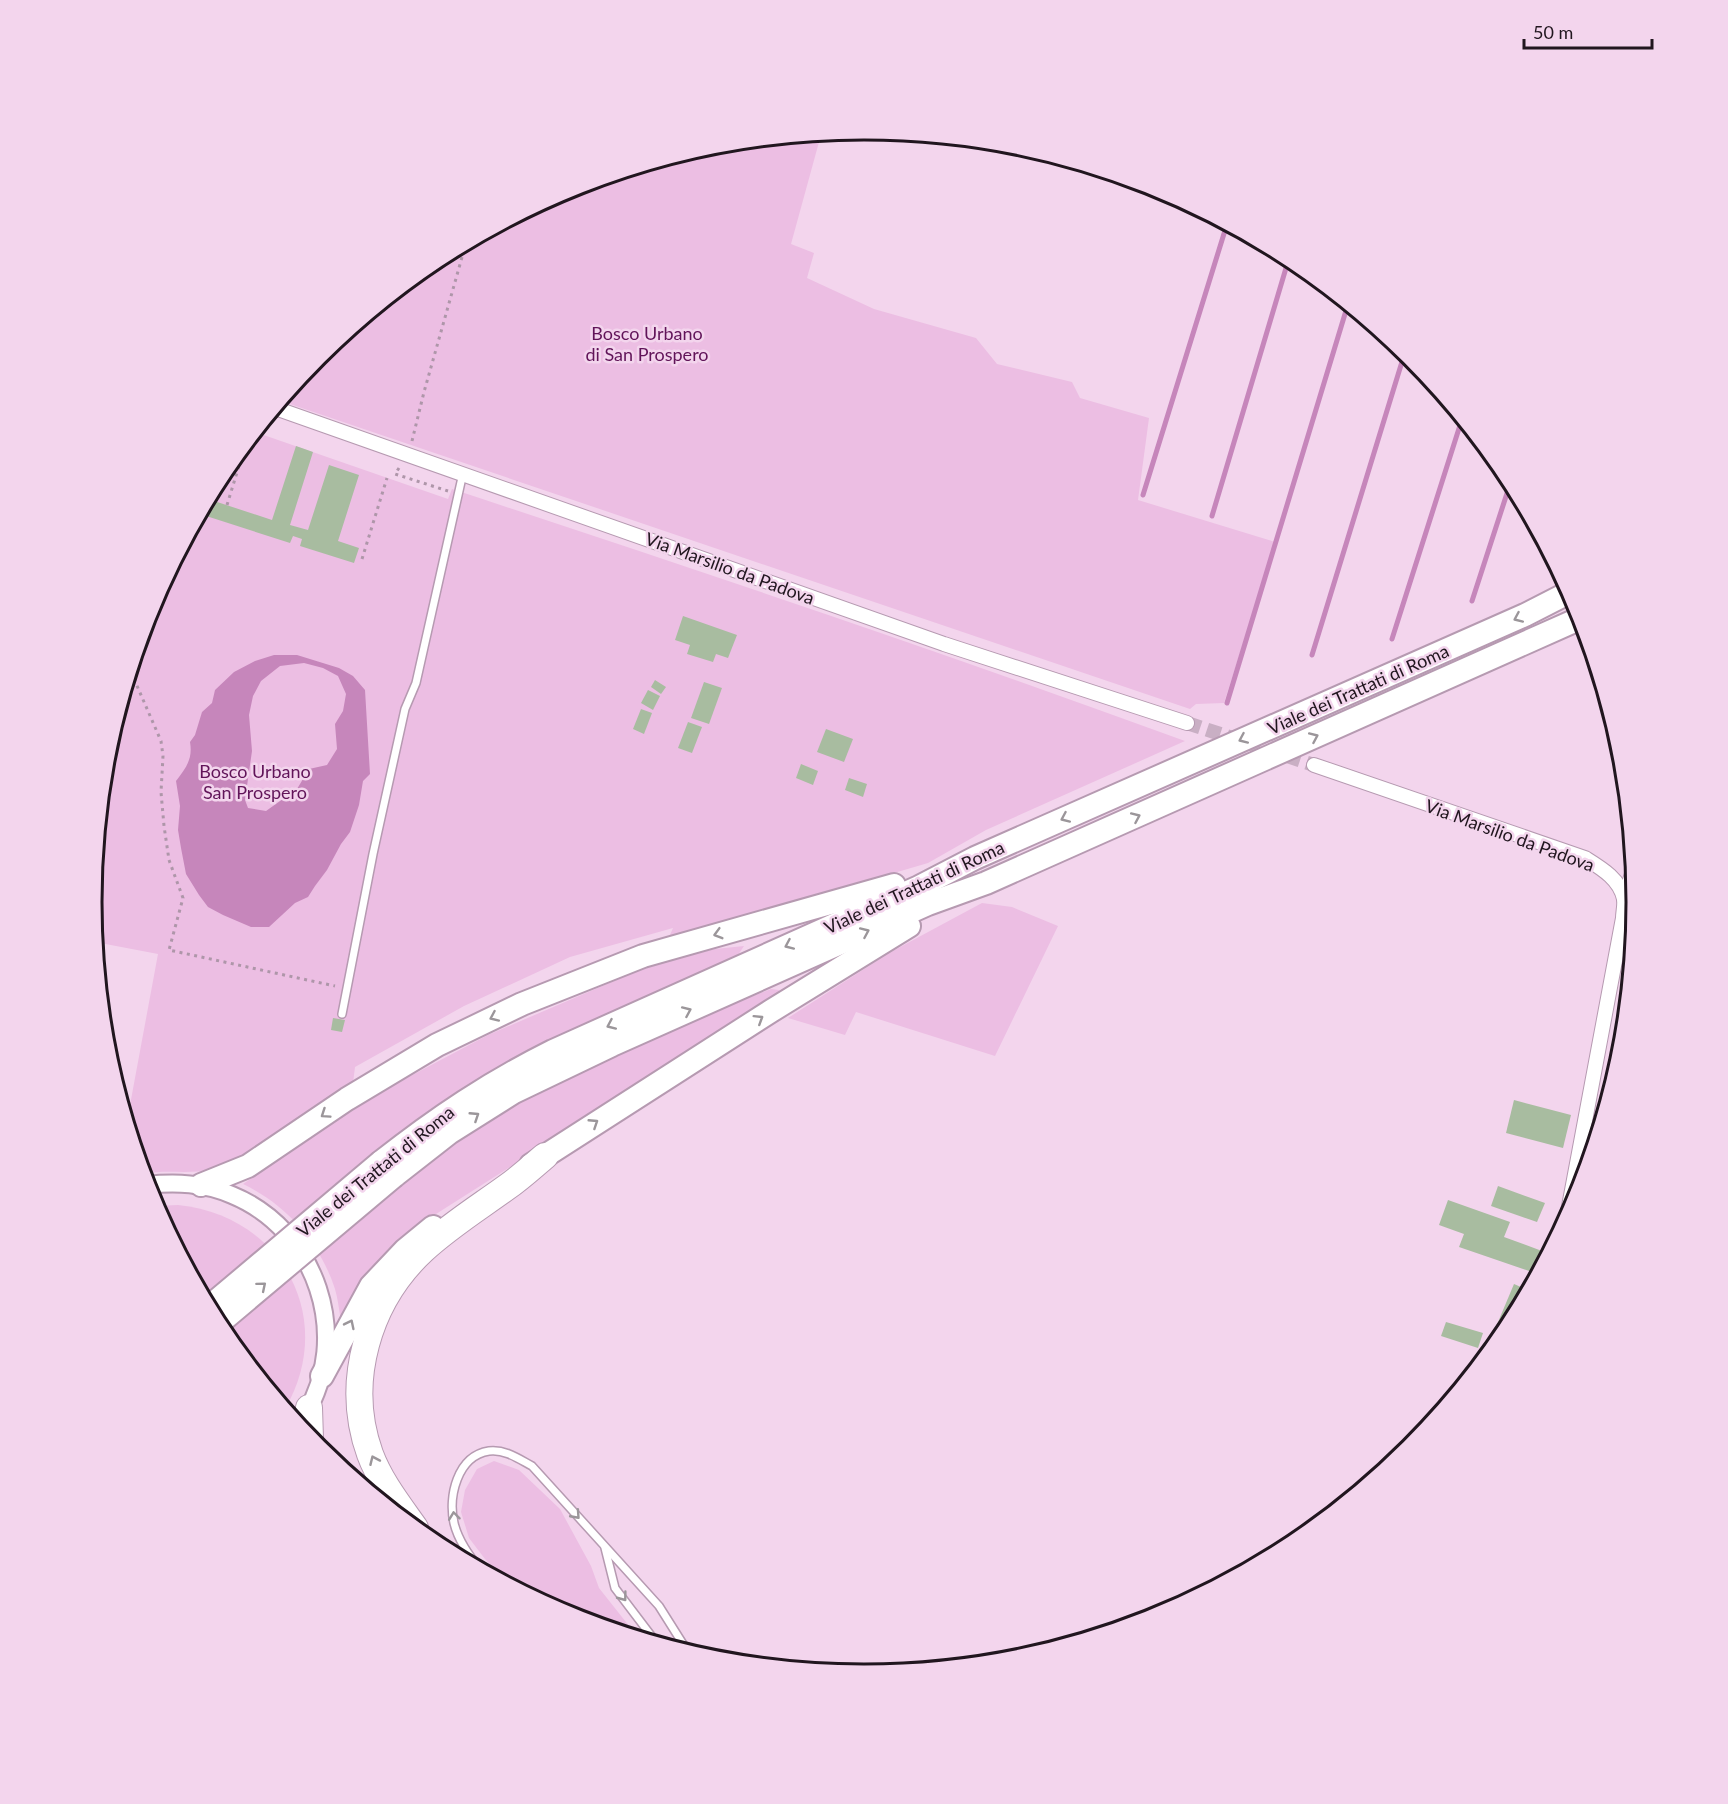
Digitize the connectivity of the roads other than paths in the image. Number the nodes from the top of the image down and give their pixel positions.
1 (282, 410) edge
2 (463, 473) junction
3 (1562, 596) edge
4 (1573, 622) edge
5 (1187, 723) tunnel mouth
6 (1314, 765) tunnel mouth
7 (975, 858) junction
8 (986, 883) junction
9 (1626, 894) edge
10 (1624, 899) junction
11 (342, 1014) dead end
12 (545, 1156) junction
13 (388, 1169) junction
14 (1574, 1177) edge
15 (156, 1184) edge
16 (201, 1185) junction
17 (216, 1302) edge
18 (225, 1317) edge
19 (322, 1376) junction
20 (304, 1417) edge
21 (400, 1507) edge
22 (604, 1545) junction
23 (466, 1552) edge
24 (649, 1633) edge
25 (681, 1641) edge

1 - 2 street, Via Marsilio da Padova
2 - 5 street, Via Marsilio da Padova
2 - 11 lane
3 -> 7 highway, Viale dei Trattati di Roma
8 -> 4 highway, Viale dei Trattati di Roma
6 - 10 street, Via Marsilio da Padova
7 -> 13 highway, Viale dei Trattati di Roma
7 -> 16 highway
12 -> 8 highway
13 -> 8 highway, Viale dei Trattati di Roma
9 - 10 street
10 - 14 street
19 -> 12 highway
21 -> 12 highway
13 - 17 highway, Viale dei Trattati di Roma, bridge
18 -> 13 highway, Viale dei Trattati di Roma, bridge
15 - 16 street, Viale dei Trattati di Roma
16 - 19 street, Viale dei Trattati di Roma
19 - 20 street, Viale dei Trattati di Roma
23 -> 22 lane
22 -> 24 lane
22 - 25 lane

